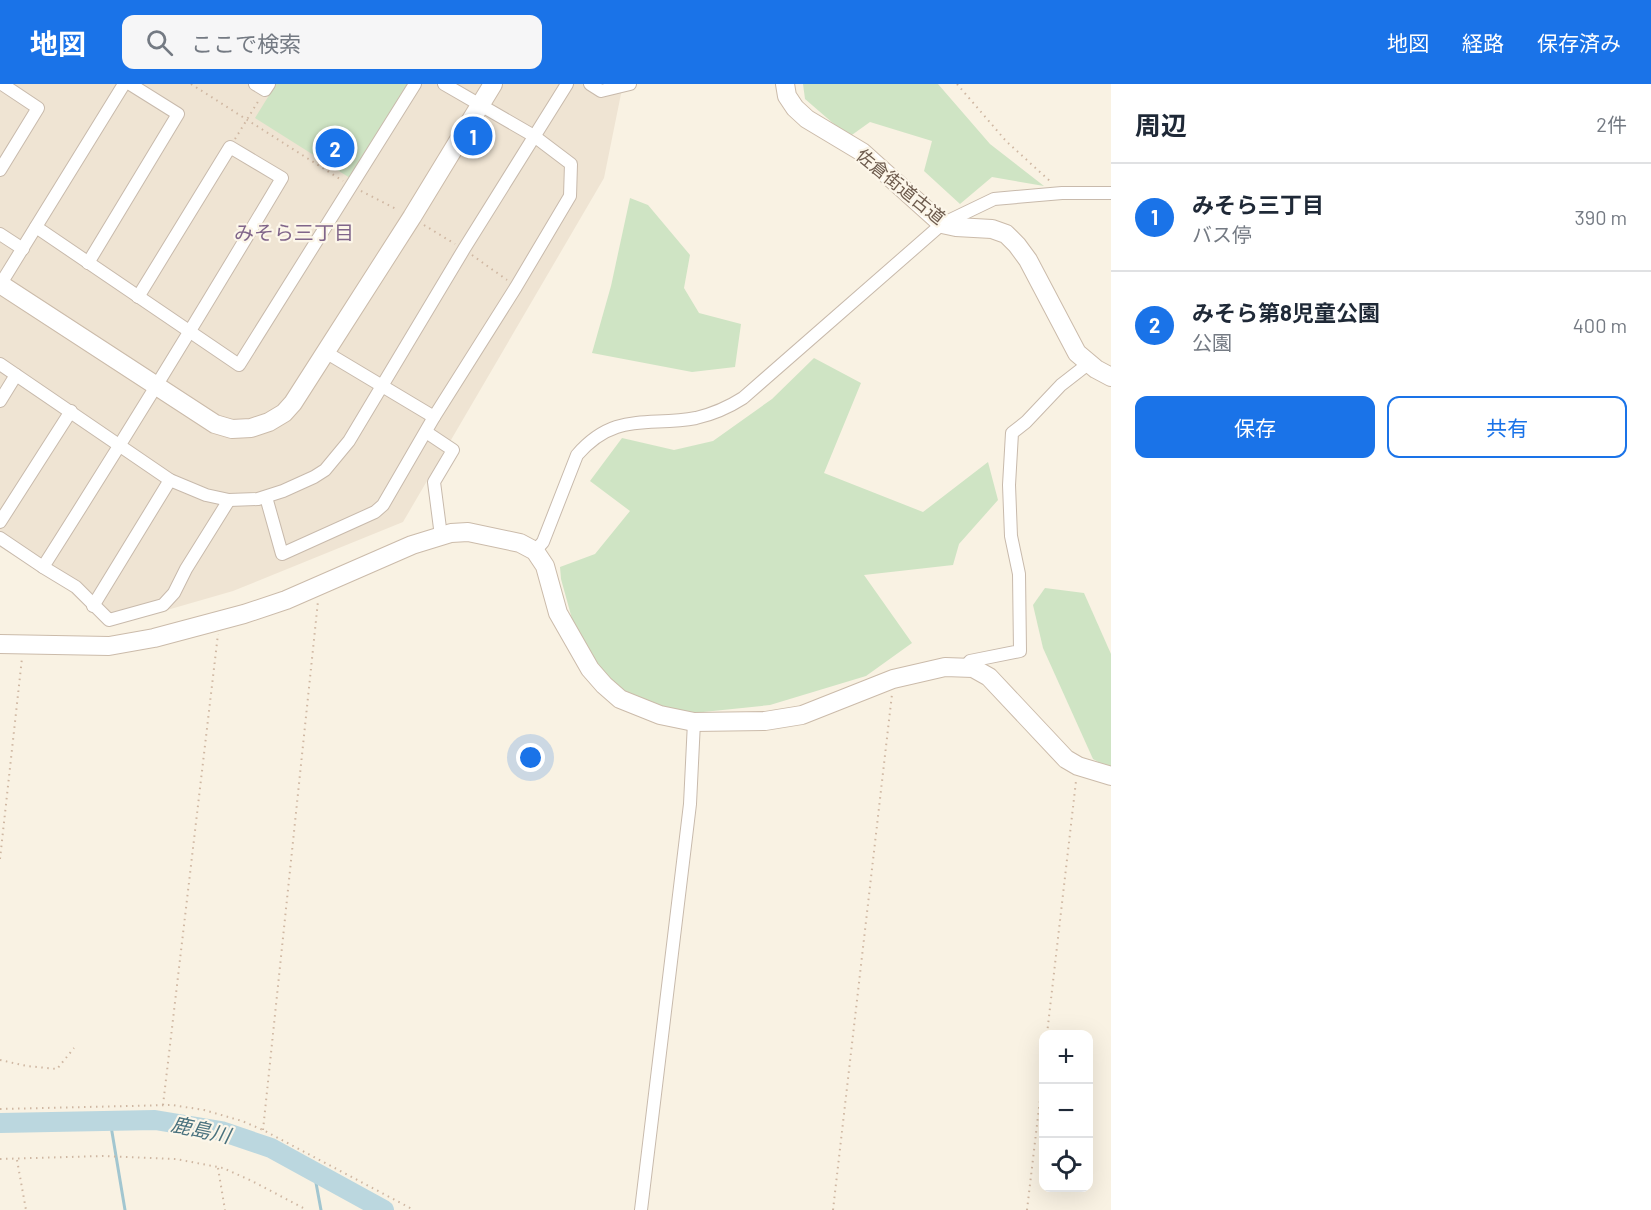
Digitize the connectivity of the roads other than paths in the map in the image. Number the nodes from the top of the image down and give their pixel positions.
1 (2, 84) edge
2 (124, 84) edge
3 (130, 84) edge
4 (415, 84) edge
5 (444, 84) edge
6 (493, 84) edge
7 (567, 84) edge
8 (590, 84) edge
9 (630, 84) edge
10 (785, 84) edge
11 (481, 106) junction
12 (534, 136) junction
13 (0, 170) edge
14 (1111, 194) edge
15 (942, 224) junction
16 (36, 227) junction
17 (0, 234) edge
18 (22, 249) junction
19 (88, 263) junction
20 (0, 284) edge
21 (138, 297) junction
22 (190, 332) junction
23 (327, 353) junction
24 (0, 364) edge
25 (1088, 364) junction
26 (16, 375) junction
27 (1111, 377) edge
28 (155, 385) junction
29 (382, 387) junction
30 (0, 401) edge
31 (70, 411) junction
32 (434, 417) junction
33 (426, 432) junction
34 (121, 445) junction
35 (170, 480) junction
36 (266, 497) junction
37 (229, 500) junction
38 (0, 522) edge
39 (441, 536) junction
40 (0, 538) edge
41 (535, 552) junction
42 (43, 567) junction
43 (93, 606) junction
44 (0, 644) edge
45 (965, 667) junction
46 (694, 722) junction
47 (1111, 776) edge
48 (641, 1210) edge

1 - 13 street
2 - 16 street
3 - 19 street
4 - 22 street
5 - 11 street
6 - 11 street
7 - 12 street
8 - 9 street
10 - 15 street, 佐倉街道古道
11 - 12 street
11 - 23 street
12 - 29 street
12 - 32 street
14 - 15 street
15 - 25 street, 佐倉街道古道
15 - 41 street
16 - 18 street
16 - 19 street
17 - 18 street
18 - 20 street
19 - 21 street
20 - 28 street
21 - 22 street
21 - 22 street
22 - 28 street
23 - 28 street
23 - 29 street
24 - 26 street
25 - 27 street, 佐倉街道古道
25 - 45 street
26 - 30 street
26 - 31 street
28 - 34 street
29 - 32 street
29 - 36 street
31 - 34 street
31 - 38 street
32 - 33 street
33 - 36 street
33 - 39 street
34 - 35 street
34 - 42 street
35 - 37 street
35 - 43 street
36 - 37 street
37 - 43 street
39 - 41 street
39 - 44 street
40 - 42 street
41 - 46 street
42 - 43 street
45 - 46 street
45 - 47 street
46 - 48 street

